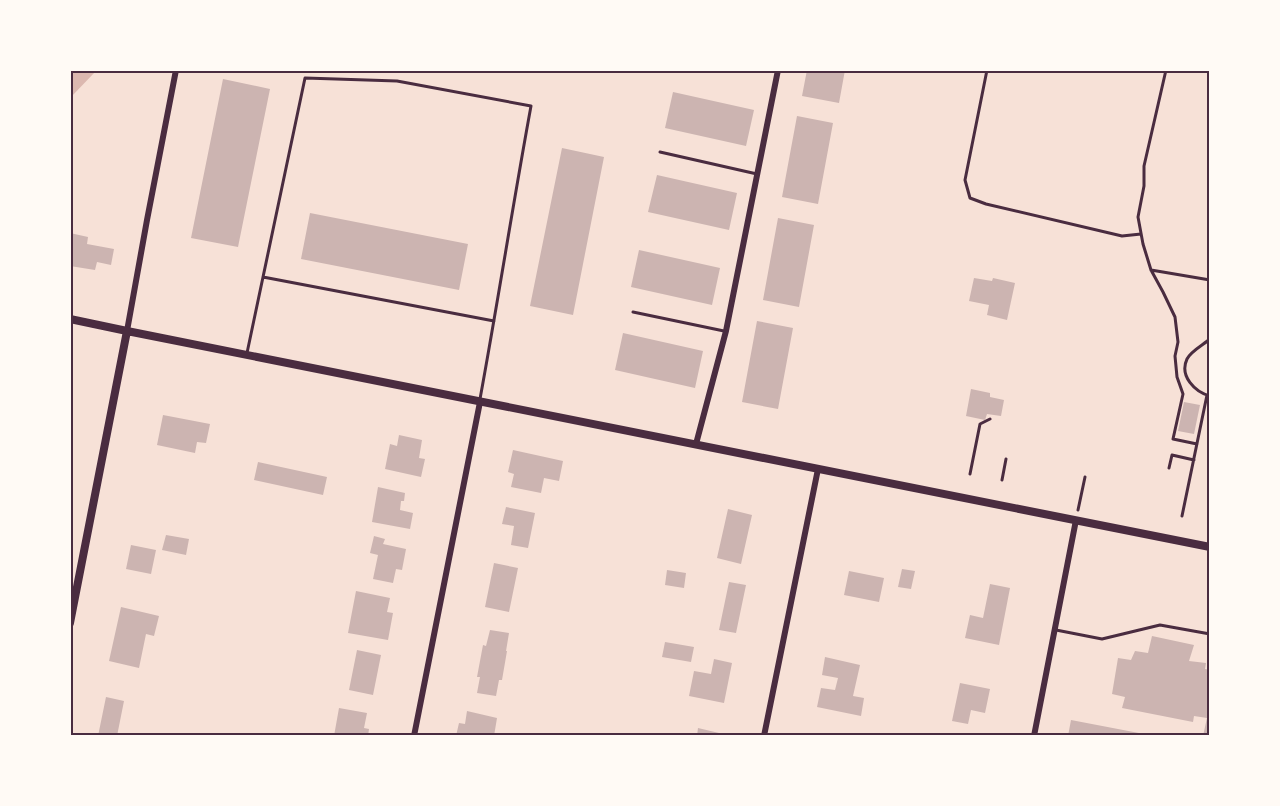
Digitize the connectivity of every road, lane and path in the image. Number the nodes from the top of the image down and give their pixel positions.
1 (176, 70) edge
2 (778, 70) edge
3 (987, 70) edge
4 (1166, 70) edge
5 (660, 152) dead end
6 (758, 174) junction
7 (1141, 234) junction
8 (1151, 270) junction
9 (263, 277) junction
10 (1209, 280) edge
11 (633, 312) dead end
12 (70, 319) edge
13 (495, 321) junction
14 (726, 331) junction
15 (127, 332) junction
16 (1209, 339) edge
17 (247, 355) junction
18 (1186, 372) junction
19 (1177, 373) junction
20 (1208, 396) edge
21 (480, 402) junction
22 (990, 419) dead end
23 (696, 444) junction
24 (1197, 444) junction
25 (1006, 459) dead end
26 (1194, 460) junction
27 (1169, 468) dead end
28 (818, 469) junction
29 (970, 474) dead end
30 (1085, 477) dead end
31 (1002, 480) dead end
32 (1182, 516) dead end
33 (1076, 520) junction
34 (1209, 547) edge
35 (70, 623) edge
36 (1054, 630) junction
37 (1209, 633) edge
38 (414, 735) edge
39 (764, 735) edge
40 (1034, 735) edge

1 - 15 street
2 - 6 street
3 - 7 path
4 - 7 path
5 - 6 lane
6 - 14 street
7 - 8 path
8 - 10 path
8 - 19 path
9 - 13 lane
9 - 13 lane
9 - 17 lane
11 - 14 lane
12 - 15 street
13 - 21 lane
14 - 23 street
15 - 17 street
15 - 35 street
16 - 18 path
17 - 21 street
18 - 19 path
18 - 20 path
19 - 24 path
20 - 24 path
21 - 23 street
21 - 38 street
22 - 29 path
23 - 28 street
24 - 26 path
25 - 31 path
26 - 27 path
26 - 32 path
28 - 33 street
28 - 39 street
30 - 33 path
33 - 34 street
33 - 36 street
36 - 37 lane
36 - 40 street

